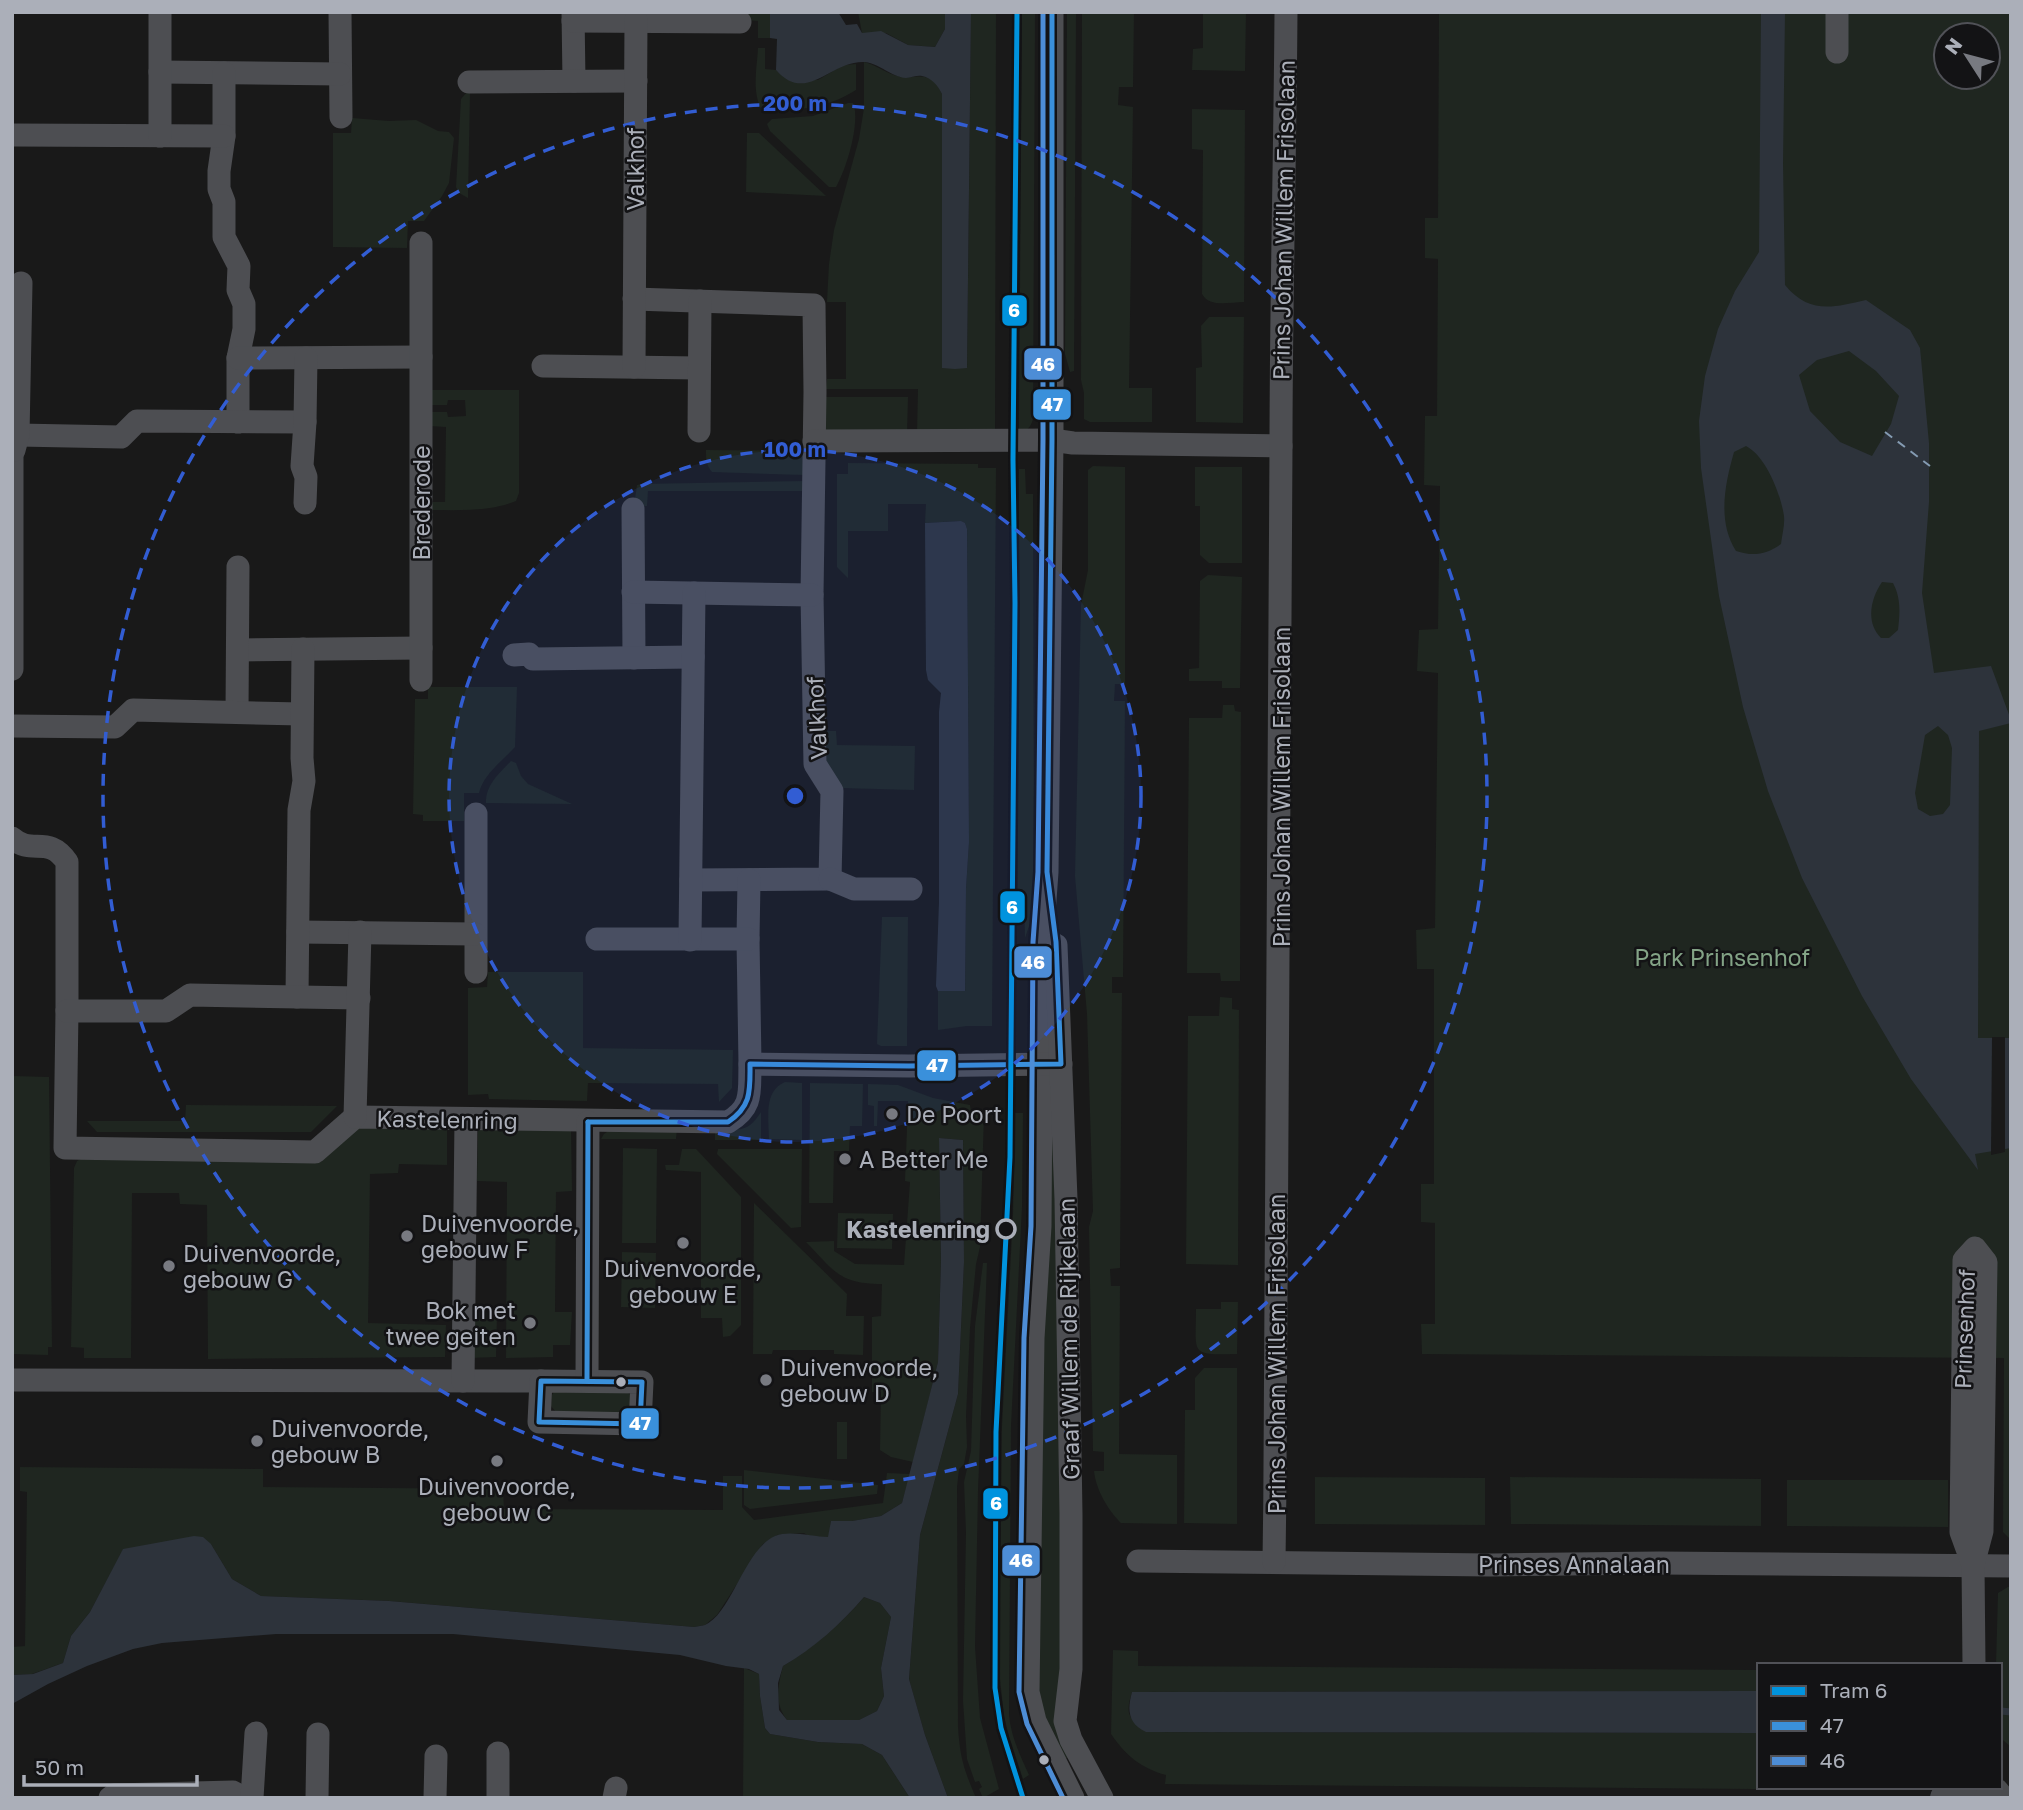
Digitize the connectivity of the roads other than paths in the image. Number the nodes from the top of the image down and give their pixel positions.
1 (160, 12) edge
2 (340, 12) edge
3 (1052, 12) edge
4 (1286, 12) edge
5 (1837, 12) edge
6 (573, 16) edge
7 (636, 20) junction
8 (740, 22) dead end
9 (1837, 52) dead end
10 (160, 72) junction
11 (224, 73) junction
12 (340, 74) junction
13 (574, 81) junction
14 (636, 81) junction
15 (469, 82) dead end
16 (341, 117) dead end
17 (12, 135) edge
18 (160, 136) junction
19 (225, 136) junction
20 (421, 243) dead end
21 (22, 283) dead end
22 (634, 299) junction
23 (699, 301) junction
24 (421, 357) junction
25 (238, 358) junction
26 (306, 358) junction
27 (543, 366) dead end
28 (634, 367) junction
29 (699, 368) junction
30 (237, 422) junction
31 (305, 422) junction
32 (699, 431) dead end
33 (1052, 440) junction
34 (814, 441) junction
35 (15, 445) edge
36 (1281, 446) junction
37 (305, 503) dead end
38 (633, 509) dead end
39 (238, 567) dead end
40 (633, 592) junction
41 (694, 593) junction
42 (812, 595) junction
43 (421, 648) junction
44 (303, 649) junction
45 (239, 650) junction
46 (514, 655) dead end
47 (693, 657) junction
48 (634, 658) junction
49 (12, 669) edge
50 (421, 680) dead end
51 (237, 712) junction
52 (301, 714) junction
53 (12, 726) edge
54 (476, 814) dead end
55 (12, 838) edge
56 (830, 879) junction
57 (691, 880) junction
58 (749, 880) junction
59 (911, 889) dead end
60 (298, 932) junction
61 (360, 932) junction
62 (475, 934) junction
63 (597, 939) dead end
64 (748, 939) junction
65 (690, 940) junction
66 (476, 972) dead end
67 (297, 997) junction
68 (359, 998) junction
69 (67, 1012) junction
70 (750, 1064) junction
71 (1051, 1064) junction
72 (355, 1117) junction
73 (466, 1119) junction
74 (588, 1122) junction
75 (12, 1380) edge
76 (463, 1381) junction
77 (541, 1381) junction
78 (587, 1381) junction
79 (1138, 1561) dead end
80 (1274, 1562) junction
81 (1973, 1565) junction
82 (2011, 1566) edge
83 (1973, 1663) edge
84 (256, 1733) dead end
85 (318, 1734) dead end
86 (498, 1753) dead end
87 (436, 1755) dead end
88 (110, 1798) edge
89 (244, 1798) edge
90 (252, 1798) edge
91 (317, 1798) edge
92 (435, 1798) edge
93 (498, 1798) edge
94 (1073, 1798) edge
95 (1102, 1798) edge

1 - 10 street
2 - 12 street
3 - 33 street, Graaf Willem de Rijkelaan
4 - 36 street, Prins Johan Willem Frisolaan
5 - 9 street
6 - 7 street
6 - 13 street
7 - 8 street
7 - 14 street, Valkhof
10 - 11 street
10 - 18 street
11 - 12 street
11 - 19 street
12 - 16 street
13 - 14 street
13 - 15 street
14 - 22 street, Valkhof
17 - 18 street
18 - 19 street
19 - 25 street
20 - 24 street, Brederode
21 - 35 street
22 - 23 street, Valkhof
22 - 28 street, Valkhof
23 - 29 street
23 - 34 street, Valkhof
24 - 26 street
24 - 43 street, Brederode
25 - 26 street
25 - 30 street
26 - 31 street
27 - 28 street
28 - 29 street
29 - 32 street
30 - 31 street
30 - 35 street
31 - 37 street
33 - 34 street
33 - 36 street
33 - 71 street, Graaf Willem de Rijkelaan
34 - 42 street, Valkhof
35 - 49 street
36 - 80 street, Prins Johan Willem Frisolaan
38 - 40 street
39 - 45 street
40 - 41 street
40 - 48 street
41 - 42 street
41 - 47 street
42 - 56 street, Valkhof
43 - 44 street
43 - 50 street, Brederode
44 - 45 street
44 - 52 street
45 - 51 street
46 - 48 street
47 - 48 street
47 - 57 street
51 - 52 street
51 - 53 street
52 - 60 street
54 - 62 street
55 - 69 street, Kastelenring
56 - 58 street
56 - 59 street
57 - 58 street
57 - 65 street
58 - 64 street
60 - 61 street
60 - 67 street
61 - 62 street
61 - 68 street
62 - 66 street
63 - 65 street
64 - 65 street
64 - 70 street
67 - 68 street
67 - 69 street
68 - 72 street
69 - 72 street, Kastelenring
70 - 71 street
70 - 74 street, Kastelenring
71 - 94 street, Graaf Willem de Rijkelaan
71 - 95 street, Graaf Willem de Rijkelaan
72 - 73 street, Kastelenring
73 - 74 street, Kastelenring
73 - 76 street
74 - 78 street
75 - 76 street
76 - 77 street
77 - 78 street
77 - 78 street
79 - 80 street, Prinses Annalaan
80 - 81 street, Prinses Annalaan
81 - 81 street, Prinsenhof
81 - 82 street, Prinses Annalaan
81 - 83 street, Prinsenhof
84 - 90 street
85 - 91 street
86 - 93 street
87 - 92 street
88 - 89 street

